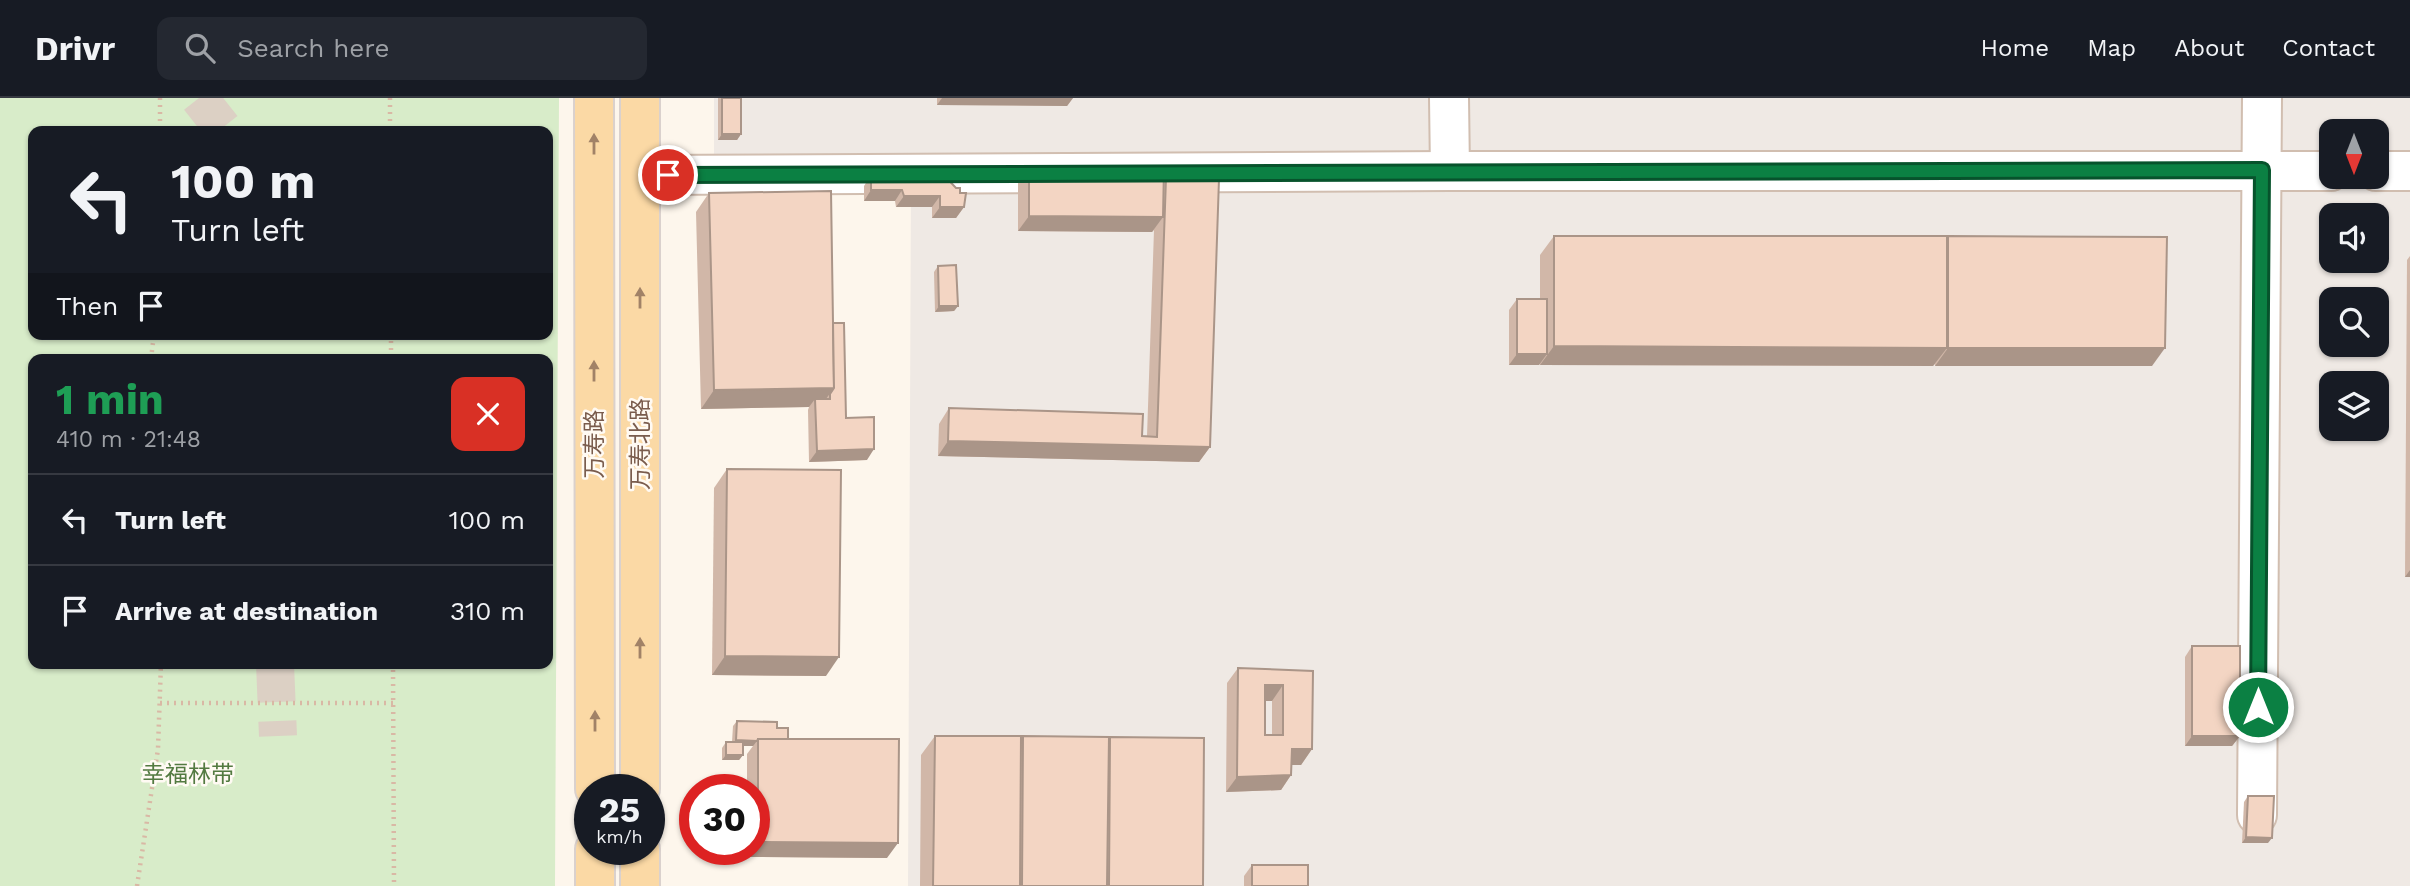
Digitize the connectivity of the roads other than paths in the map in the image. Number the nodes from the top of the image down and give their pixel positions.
1 (594, 98) edge
2 (640, 98) edge
3 (1449, 98) edge
4 (2262, 98) edge
5 (2262, 170) junction
6 (1450, 171) junction
7 (2319, 171) edge
8 (2389, 171) edge
9 (2410, 172) edge
10 (640, 175) junction
11 (595, 774) edge
12 (640, 774) edge
13 (2257, 815) edge
14 (595, 865) edge
15 (640, 865) edge
16 (595, 886) edge
17 (640, 886) edge

11 -> 1 main road, 万寿路
2 - 10 main road, 万寿北路
3 - 6 street
4 - 5 street
5 - 6 street
5 - 7 street
5 - 13 street
6 - 10 street
8 - 9 street
12 -> 10 main road, 万寿北路
14 - 16 main road
15 - 17 main road

